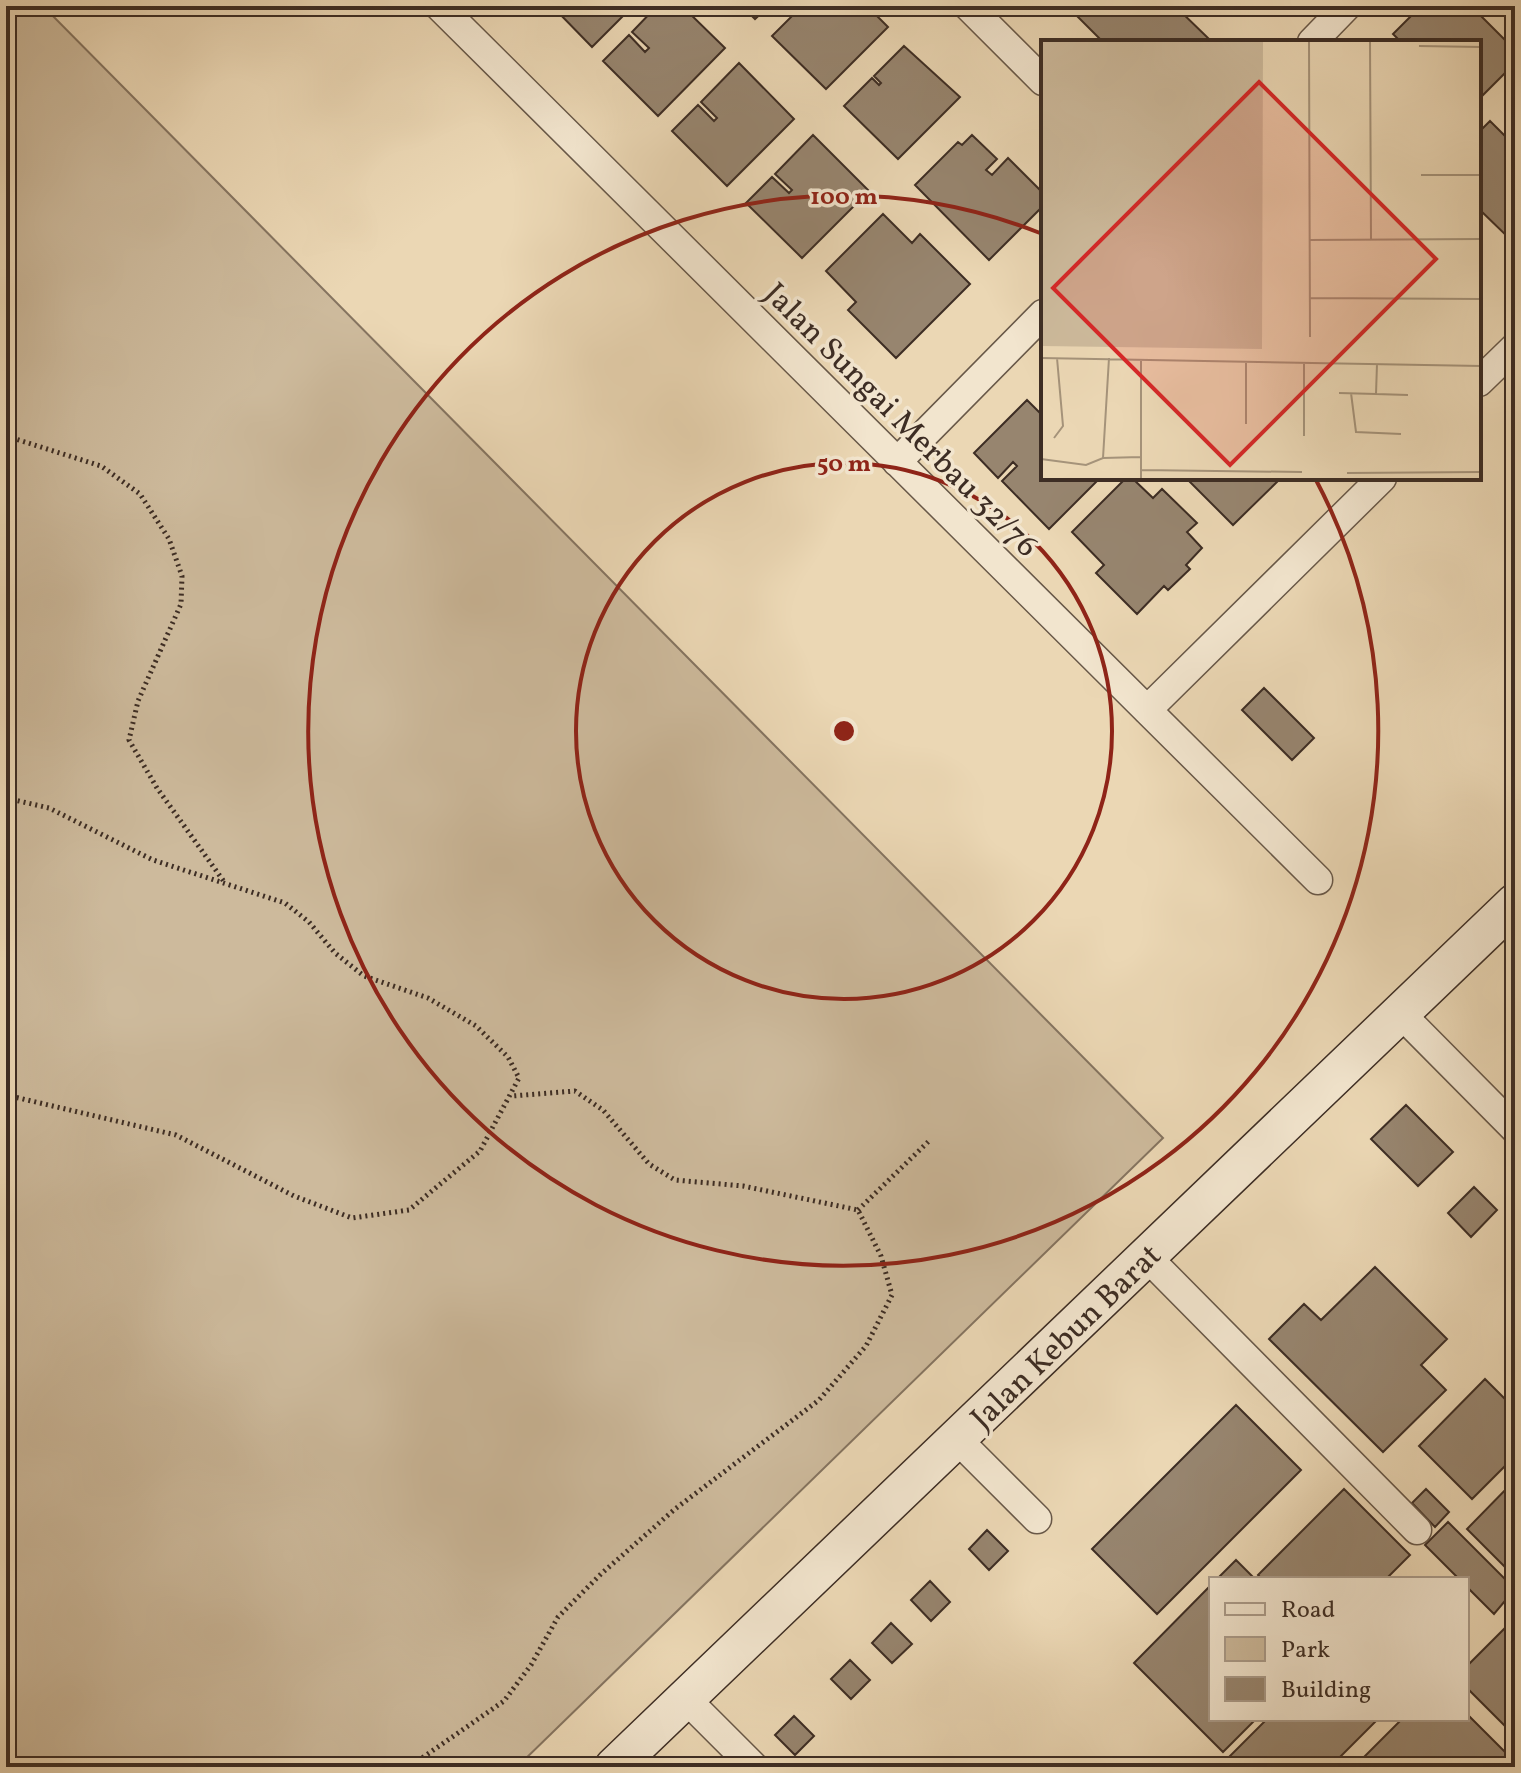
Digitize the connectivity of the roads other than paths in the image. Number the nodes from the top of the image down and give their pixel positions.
1 (439, 6) edge
2 (968, 6) edge
3 (1347, 6) edge
4 (1314, 40) edge
5 (1041, 79) edge
6 (1041, 316) edge
7 (1515, 347) edge
8 (1481, 380) edge
9 (897, 462) junction
10 (1380, 480) edge
11 (1147, 710) junction
12 (1318, 880) dead end
13 (1515, 903) edge
14 (1401, 1014) junction
15 (1515, 1129) edge
16 (1146, 1256) junction
17 (958, 1440) junction
18 (1037, 1519) dead end
19 (1417, 1530) dead end
20 (685, 1698) junction
21 (614, 1767) edge
22 (754, 1767) edge

1 - 9 street, Jalan Sungai Merbau 32/76
2 - 5 street
3 - 4 street
6 - 9 street
7 - 8 street
9 - 11 street, Jalan Sungai Merbau 32/76
10 - 11 street
11 - 12 street, Jalan Sungai Merbau 32/76
13 - 14 main road, Jalan Kebun Barat
14 - 15 street
14 - 16 main road, Jalan Kebun Barat
16 - 17 main road, Jalan Kebun Barat
16 - 19 street
17 - 18 street
17 - 20 main road, Jalan Kebun Barat
20 - 21 main road, Jalan Kebun Barat
20 - 22 street

